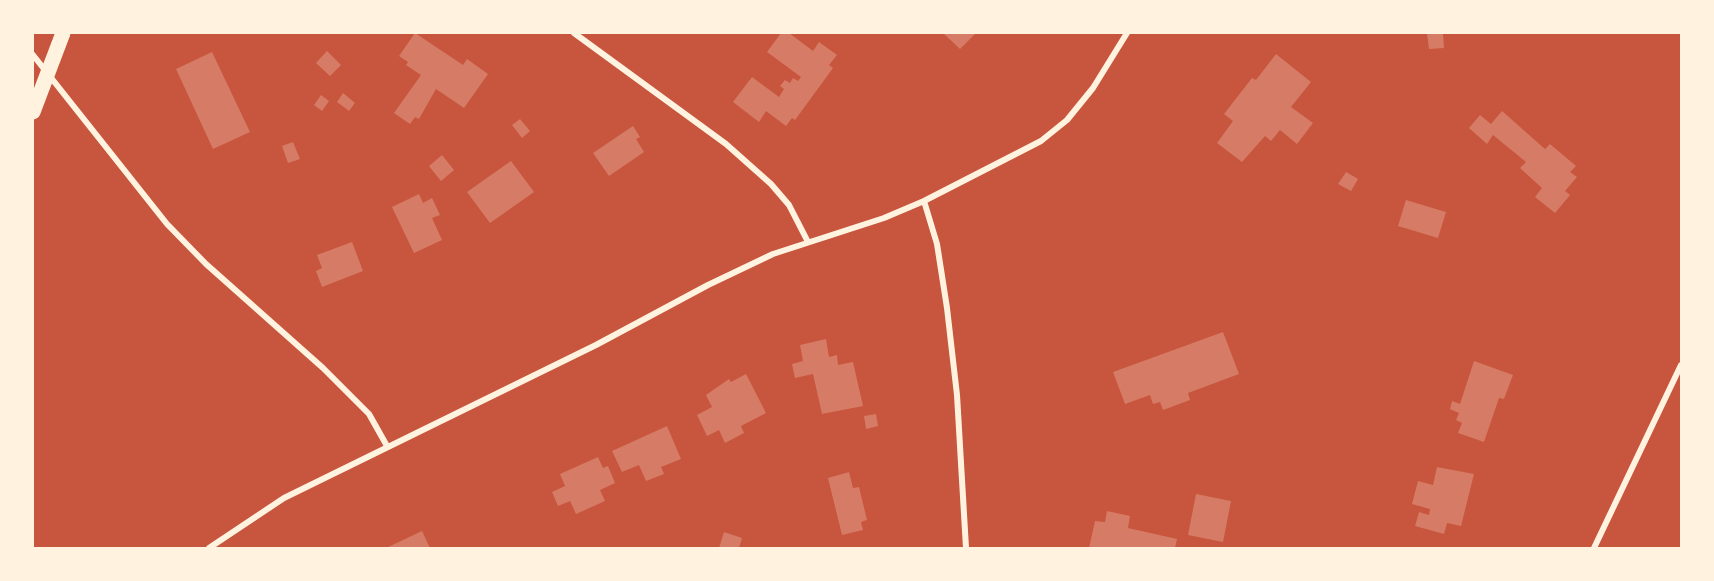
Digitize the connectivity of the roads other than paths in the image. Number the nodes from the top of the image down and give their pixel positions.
1 (63, 33) edge
2 (574, 33) edge
3 (1127, 33) edge
4 (33, 55) edge
5 (48, 72) junction
6 (33, 112) edge
7 (924, 201) junction
8 (808, 242) junction
9 (1681, 365) edge
10 (387, 446) junction
11 (210, 548) edge
12 (966, 548) edge
13 (1594, 548) edge

1 - 5 main road
2 - 8 street
3 - 7 street
4 - 5 street
5 - 6 main road
5 - 10 street
7 - 8 street
7 - 12 street
8 - 10 street
9 - 13 street
10 - 11 street

